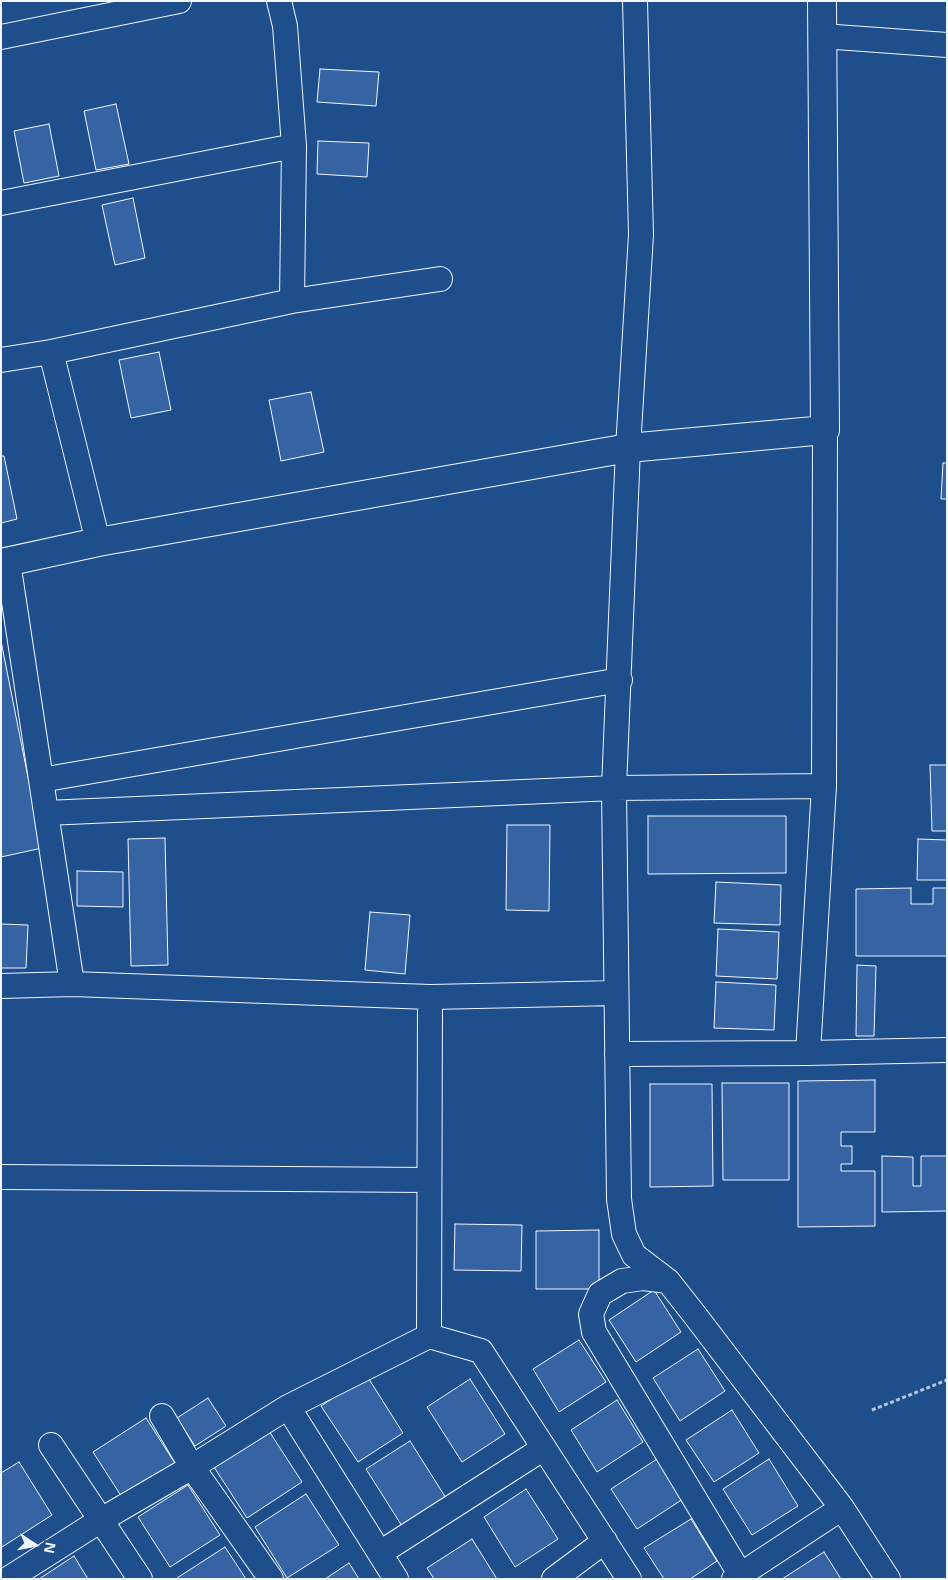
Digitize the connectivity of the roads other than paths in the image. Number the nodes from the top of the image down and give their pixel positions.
1 (179, 1) edge
2 (279, 1) edge
3 (635, 1) edge
4 (822, 1) edge
5 (822, 36) junction
6 (1, 37) edge
7 (947, 45) edge
8 (294, 146) junction
9 (1, 203) edge
10 (440, 278) dead end
11 (292, 301) junction
12 (51, 352) junction
13 (1, 360) edge
14 (825, 430) junction
15 (628, 448) junction
16 (98, 542) junction
17 (5, 563) edge
18 (620, 680) junction
19 (41, 780) junction
20 (824, 786) junction
21 (614, 788) junction
22 (46, 813) junction
23 (72, 984) junction
24 (1, 986) edge
25 (616, 993) junction
26 (430, 997) junction
27 (947, 1050) edge
28 (808, 1053) junction
29 (617, 1054) junction
30 (1, 1177) edge
31 (429, 1180) junction
32 (668, 1281) junction
33 (429, 1336) junction
34 (288, 1407) junction
35 (162, 1416) dead end
36 (51, 1445) dead end
37 (544, 1448) junction
38 (192, 1467) junction
39 (842, 1508) junction
40 (102, 1520) junction
41 (605, 1541) junction
42 (380, 1553) junction
43 (739, 1577) edge
44 (8, 1579) edge
45 (140, 1579) edge
46 (271, 1579) edge
47 (396, 1579) edge
48 (554, 1579) edge
49 (629, 1579) edge
50 (888, 1579) edge

1 - 6 street
2 - 8 street
3 - 15 street
4 - 5 street
5 - 7 street
5 - 14 street
8 - 9 street
8 - 11 street
10 - 11 street
11 - 12 street
12 - 13 street
12 - 16 street
14 - 15 street
14 - 20 street
15 - 16 street
15 - 18 street
16 - 17 street
17 - 19 street
18 - 19 street
18 - 21 street
19 - 22 street
20 - 21 street
20 - 28 street
21 - 22 street
21 - 25 street
22 - 23 street
23 - 24 street
23 - 26 street
25 - 26 street
25 - 29 street
26 - 31 street
27 - 28 street
28 - 29 street
29 - 32 street
30 - 31 street
31 - 33 street
32 - 39 street
32 - 43 street
33 - 34 street
33 - 37 street
34 - 38 street
34 - 42 street
35 - 38 street
36 - 40 street
37 - 41 street
37 - 42 street
38 - 40 street
38 - 46 street
39 - 43 street
39 - 50 street
40 - 44 street
40 - 45 street
41 - 48 street
41 - 49 street
42 - 47 street

